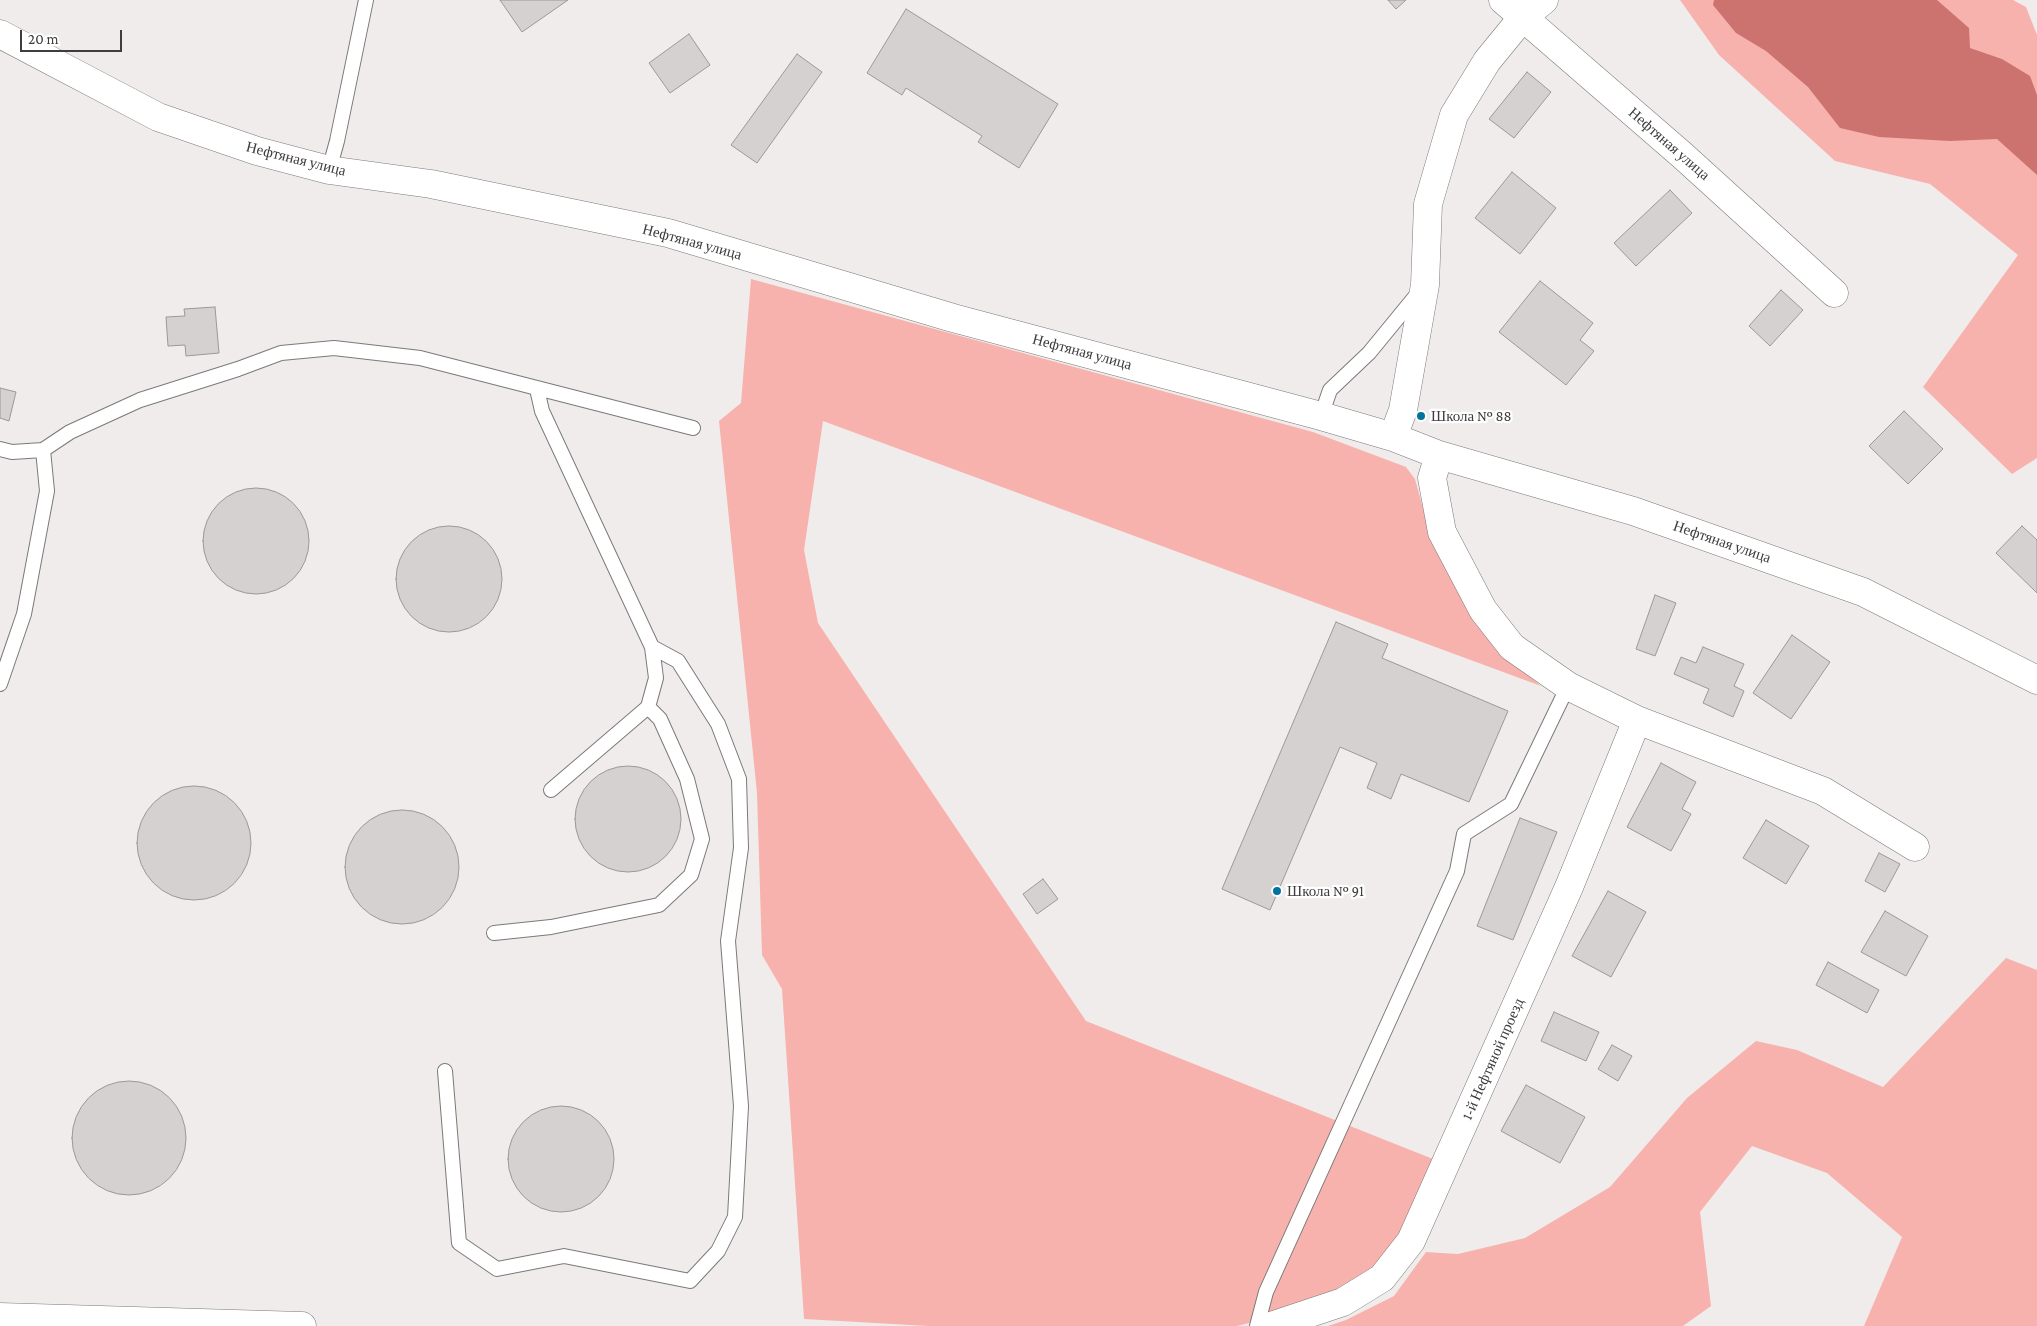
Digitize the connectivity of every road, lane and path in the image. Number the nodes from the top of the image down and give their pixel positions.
1 (366, 0) edge
2 (1544, 0) edge
3 (1513, 8) edge
4 (0, 34) edge
5 (329, 170) junction
6 (1425, 285) junction
7 (1834, 293) dead end
8 (537, 389) junction
9 (1321, 416) junction
10 (693, 428) dead end
11 (1393, 437) junction
12 (0, 449) edge
13 (43, 450) junction
14 (1439, 456) junction
15 (652, 647) junction
16 (2037, 680) edge
17 (0, 684) edge
18 (1568, 686) junction
19 (648, 707) junction
20 (1638, 720) junction
21 (551, 790) dead end
22 (1915, 847) dead end
23 (494, 933) dead end
24 (445, 1071) dead end
25 (0, 1317) edge
26 (302, 1326) edge
27 (1257, 1326) edge
28 (1271, 1326) edge

1 - 5 lane
2 - 3 street
3 - 6 street
3 - 7 street, Нефтяная улица
4 - 5 street, Нефтяная улица
5 - 9 street, Нефтяная улица
6 - 9 lane
6 - 11 street
8 - 10 lane
8 - 13 lane
8 - 15 lane
9 - 11 street, Нефтяная улица
11 - 14 street, Нефтяная улица
12 - 13 lane
13 - 17 lane
14 - 16 street, Нефтяная улица
14 - 18 street
15 - 19 lane
15 - 24 lane
18 - 20 street
18 - 27 lane
19 - 21 lane
19 - 23 lane
20 - 22 street
20 - 28 street, 1-й Нефтяной проезд
25 - 26 street

